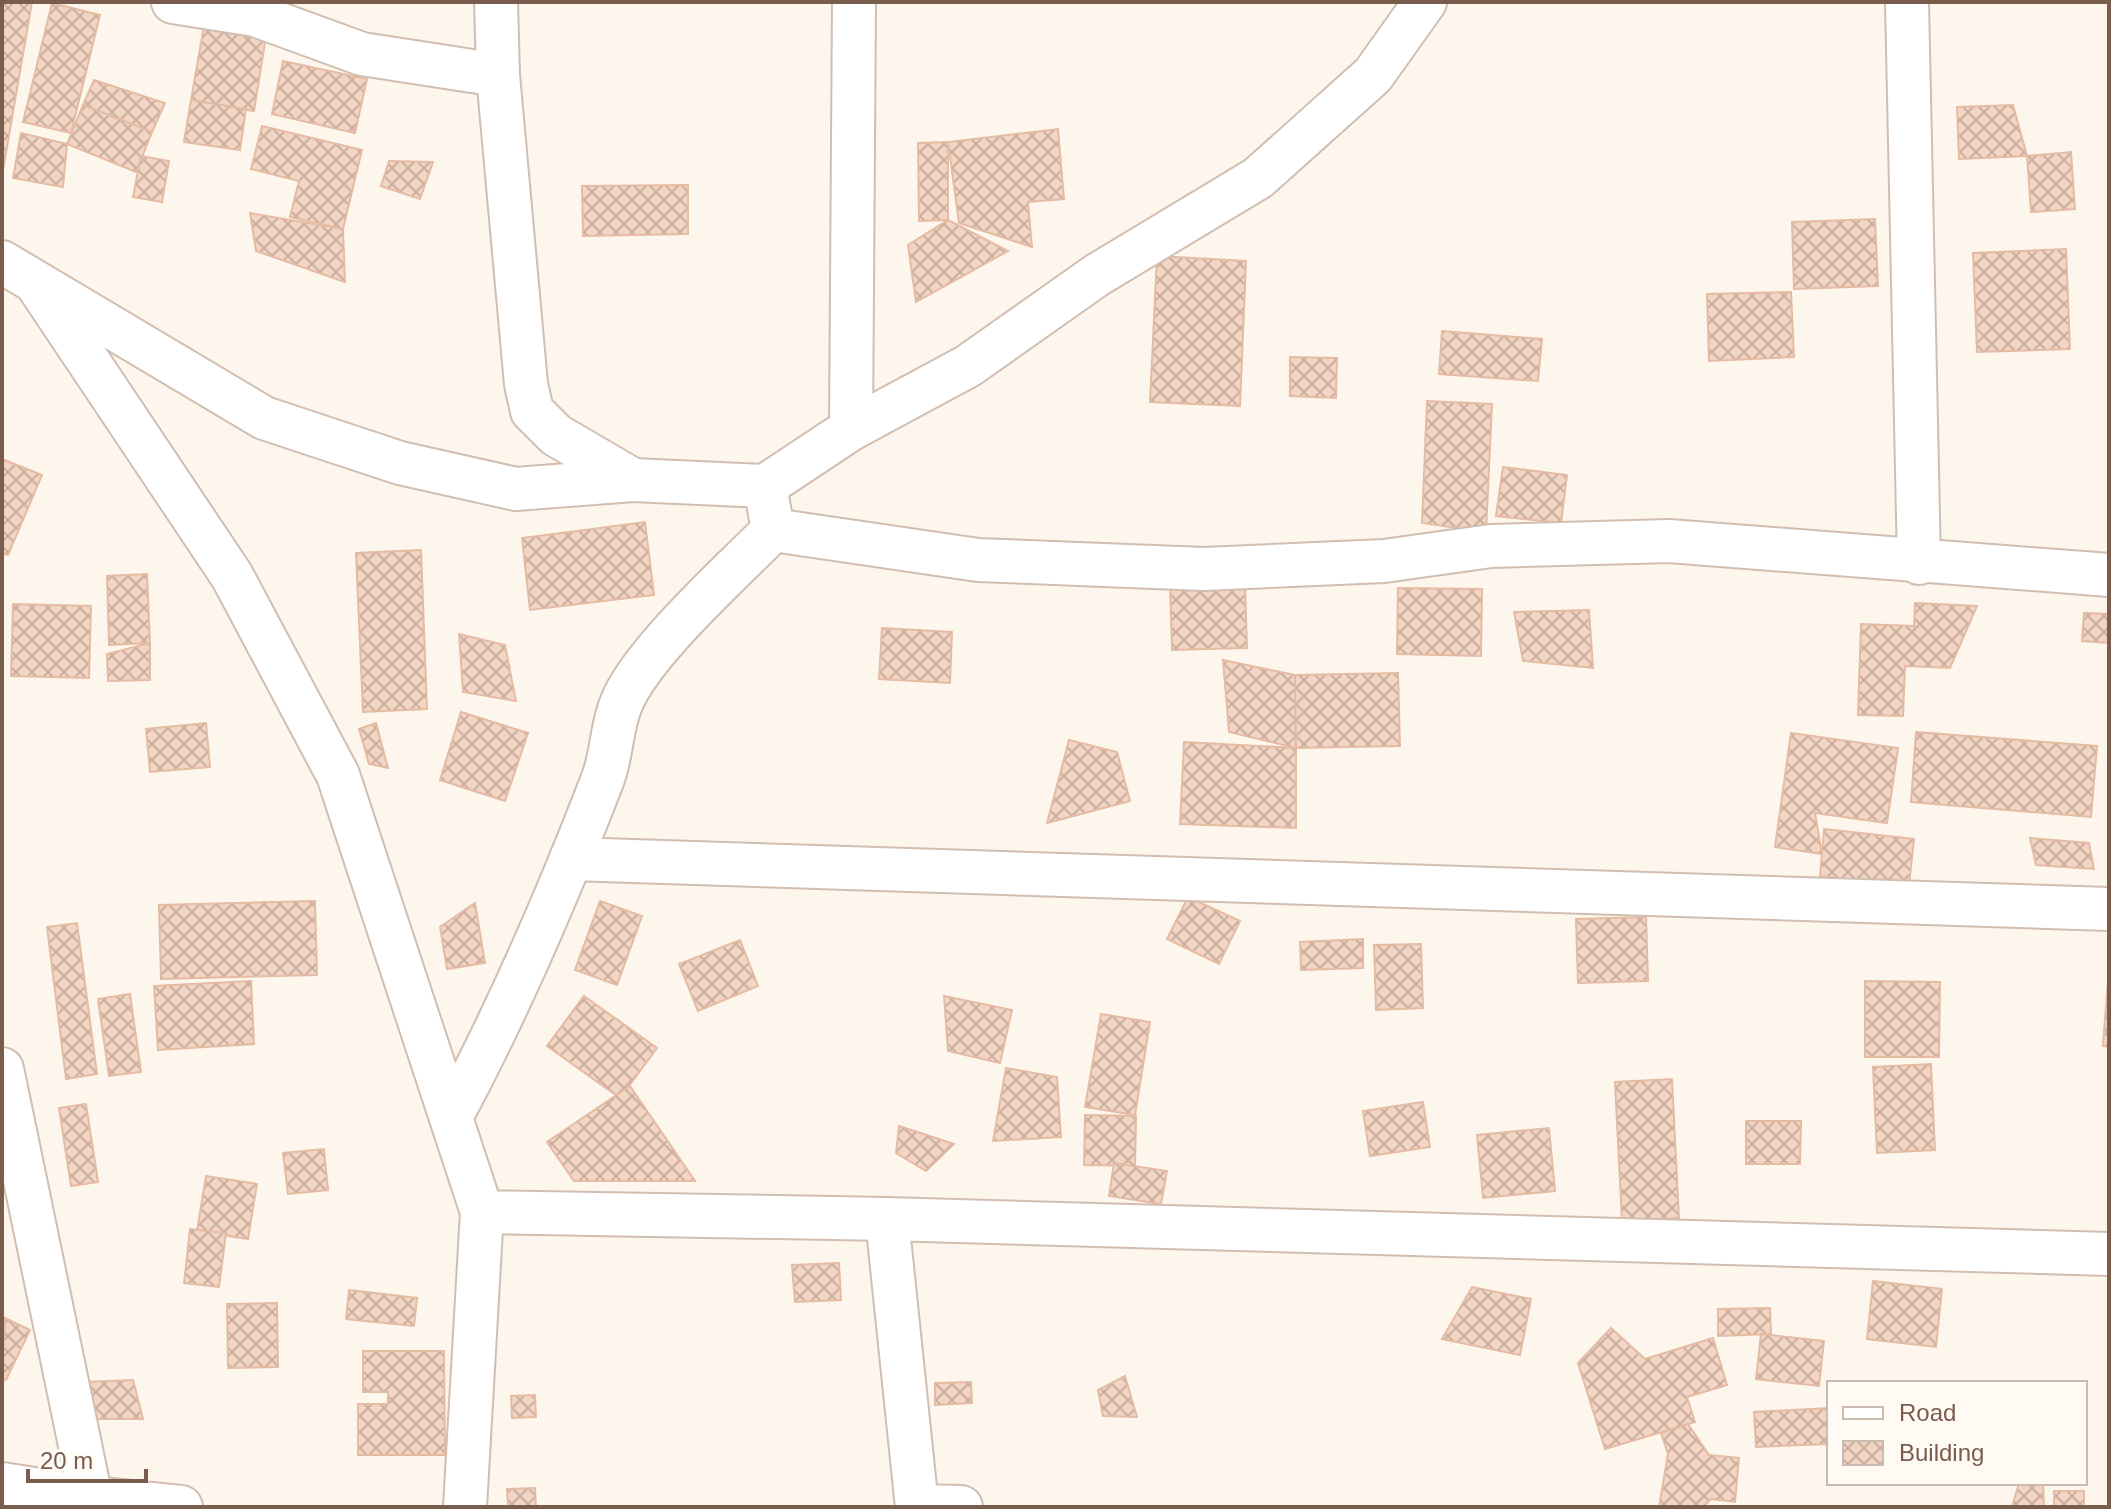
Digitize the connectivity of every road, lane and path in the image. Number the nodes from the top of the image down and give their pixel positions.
1 (173, 2) edge
2 (496, 2) edge
3 (854, 2) edge
4 (1425, 2) edge
5 (1907, 2) edge
6 (498, 75) junction
7 (19, 273) edge
8 (851, 429) junction
9 (633, 480) junction
10 (765, 486) junction
11 (773, 530) junction
12 (1919, 563) junction
13 (2109, 575) edge
14 (571, 859) junction
15 (2109, 909) edge
16 (2, 1069) edge
17 (452, 1115) junction
18 (13, 1166) edge
19 (482, 1212) junction
20 (887, 1219) junction
21 (2109, 1254) edge
22 (2, 1484) edge
23 (91, 1498) junction
24 (917, 1506) edge
25 (181, 1507) edge
26 (465, 1507) edge
27 (961, 1507) edge

1 - 6 street
2 - 6 street
3 - 8 street
4 - 8 street
5 - 12 street
6 - 9 street
7 - 9 street
7 - 17 street
8 - 10 street
9 - 10 street
10 - 11 street
11 - 12 street
11 - 14 street
12 - 13 street
14 - 15 street
14 - 17 street
16 - 18 street
17 - 19 street
18 - 23 street
19 - 20 street
19 - 26 street
20 - 21 street
20 - 24 street
22 - 23 street
23 - 25 street
24 - 27 street

